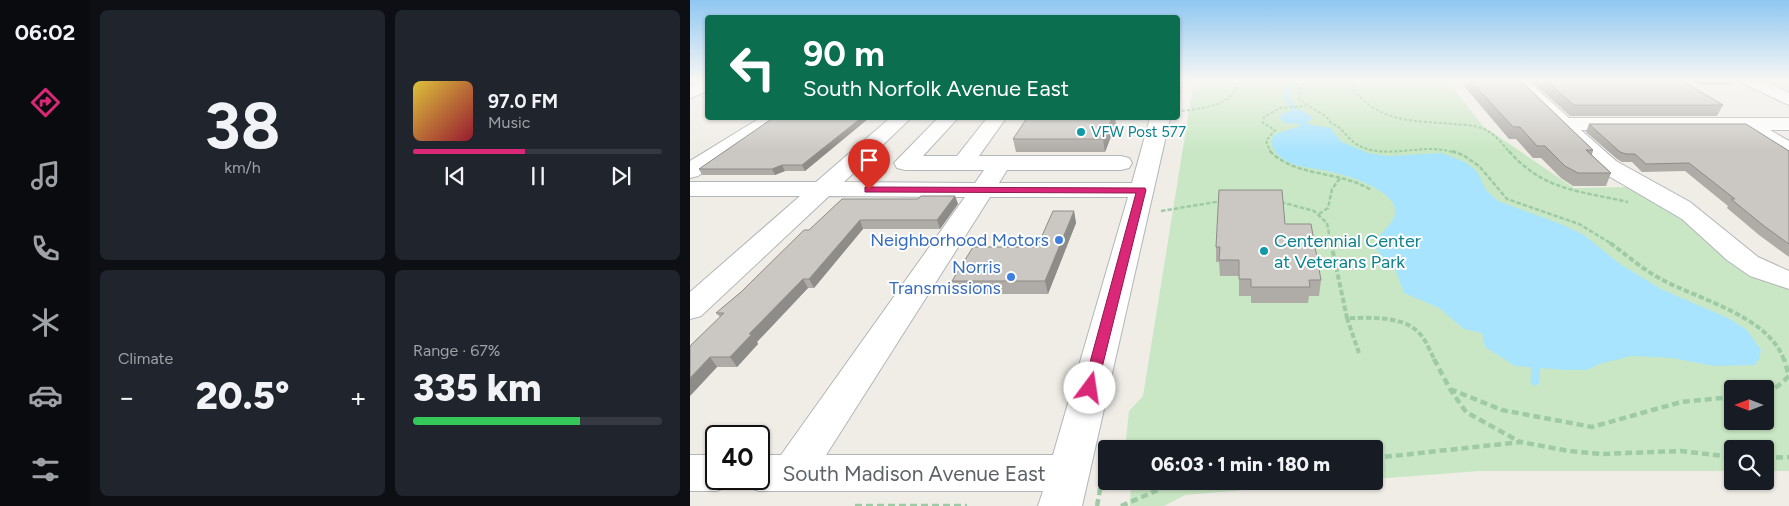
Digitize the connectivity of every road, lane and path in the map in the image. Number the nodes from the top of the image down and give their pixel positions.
1 (1217, 104) edge
2 (1369, 104) edge
3 (1543, 104) edge
4 (1304, 106) joint
5 (1721, 108) dead end
6 (1182, 111) dead end
7 (769, 120) edge
8 (899, 120) edge
9 (946, 120) edge
10 (995, 120) edge
11 (1160, 120) edge
12 (1565, 124) junction
13 (1746, 124) junction
14 (1789, 124) edge
15 (1789, 150) edge
16 (963, 163) junction
17 (1000, 163) junction
18 (1121, 163) dead end
19 (690, 171) edge
20 (1341, 177) junction
21 (690, 190) edge
22 (821, 190) junction
23 (981, 190) junction
24 (1372, 190) dead end
25 (1151, 200) junction
26 (1230, 201) edge
27 (1279, 202) edge
28 (1633, 204) dead end
29 (1319, 214) junction
30 (1786, 280) edge
31 (690, 309) edge
32 (1346, 318) junction
33 (1359, 352) dead end
34 (1450, 389) junction
35 (1774, 390) edge
36 (1724, 398) edge
37 (1521, 442) junction
38 (1724, 456) edge
39 (1383, 457) edge
40 (1789, 457) edge
41 (1774, 458) edge
42 (690, 473) edge
43 (705, 473) edge
44 (775, 473) edge
45 (1065, 490) edge
46 (1158, 490) edge
47 (854, 506) edge
48 (967, 506) edge
49 (1120, 506) edge

1 - 6 path
2 - 28 path
3 - 12 street
4 - 20 path
4 - 35 path
5 - 13 street
7 - 19 street
8 - 22 street
9 - 16 street
10 - 16 street
11 - 25 street
12 - 13 street
12 - 30 street
13 - 14 street
13 - 15 street
16 - 17 street
17 - 18 street
17 - 23 street
20 - 24 path
20 - 29 path
21 - 22 street
22 - 23 street
22 - 31 street
23 - 25 street
23 - 44 street
25 - 26 path
25 - 45 street
27 - 29 path
29 - 32 path
32 - 33 path
32 - 34 path
34 - 36 path
34 - 37 path
37 - 38 path
37 - 39 path
40 - 41 path
42 - 43 street
44 - 45 street, South Madison Avenue East
46 - 49 path
47 - 48 path

